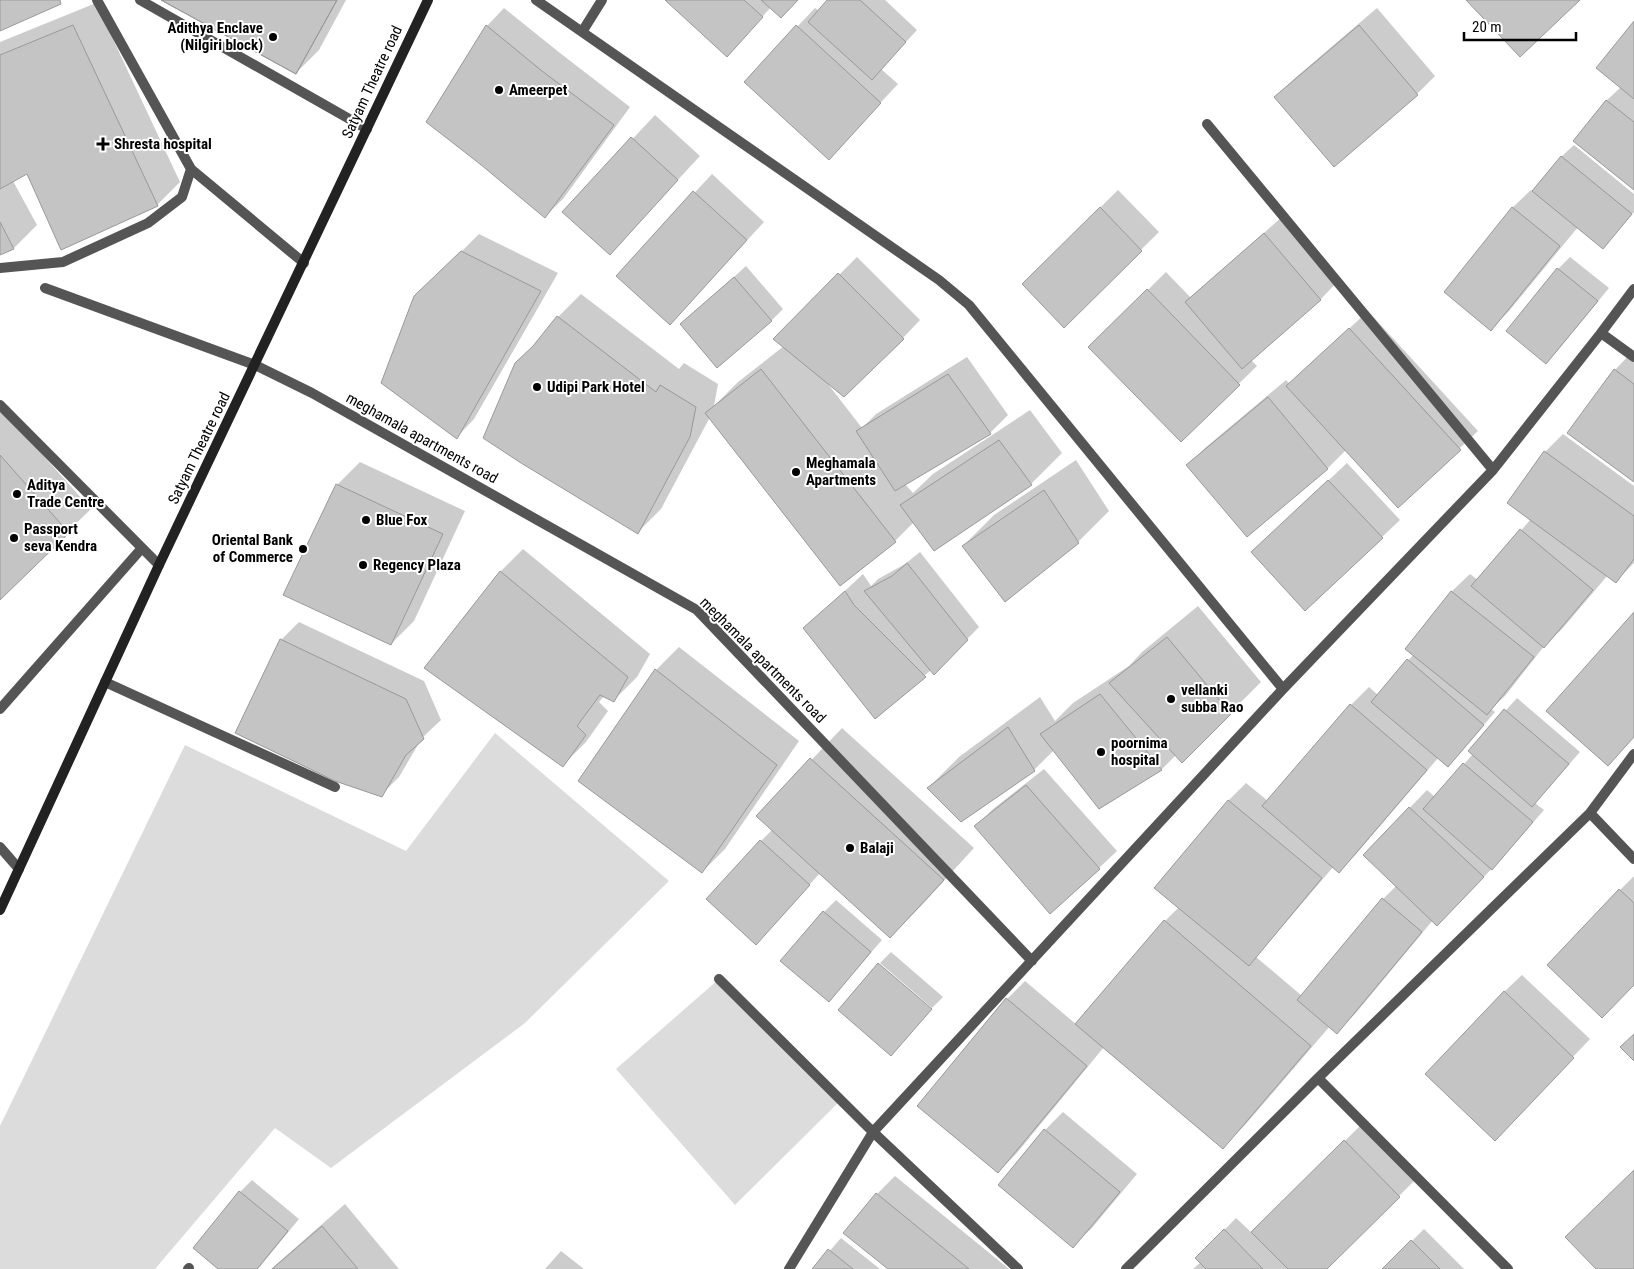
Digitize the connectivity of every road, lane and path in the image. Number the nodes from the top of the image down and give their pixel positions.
1 (97, 0) edge
2 (140, 0) edge
3 (428, 0) edge
4 (536, 0) edge
5 (602, 0) edge
6 (582, 32) junction
7 (1207, 124) dead end
8 (367, 129) junction
9 (190, 169) junction
10 (304, 263) junction
11 (0, 268) edge
12 (45, 288) dead end
13 (1634, 289) edge
14 (1601, 333) junction
15 (1634, 357) edge
16 (255, 365) junction
17 (0, 405) edge
18 (1493, 470) junction
19 (142, 548) junction
20 (159, 565) junction
21 (105, 682) junction
22 (1283, 689) junction
23 (0, 709) edge
24 (1634, 754) edge
25 (335, 787) dead end
26 (1590, 813) junction
27 (0, 847) edge
28 (1634, 859) edge
29 (19, 869) junction
30 (0, 910) edge
31 (1032, 961) junction
32 (719, 978) dead end
33 (1318, 1078) junction
34 (873, 1132) junction
35 (789, 1269) edge
36 (1018, 1269) edge
37 (1126, 1269) edge
38 (1508, 1269) edge

1 - 9 street
2 - 8 street
3 - 8 main road, Satyam Theatre road
4 - 6 street
5 - 6 street
6 - 22 street
7 - 18 street
8 - 10 main road, Satyam Theatre road
9 - 10 street
9 - 11 street
10 - 16 main road, Satyam Theatre road
12 - 16 street, meghamala apartments road
13 - 14 street
14 - 15 street
14 - 18 street
16 - 20 main road, Satyam Theatre road
16 - 31 street, meghamala apartments road
17 - 19 street
18 - 22 street
19 - 20 street
19 - 23 street
20 - 21 main road, Satyam Theatre road
21 - 25 street
21 - 29 main road, Satyam Theatre road
22 - 31 street
24 - 26 street
26 - 28 street
26 - 33 street
27 - 29 street
29 - 30 main road, Satyam Theatre road
31 - 34 street
32 - 34 street
33 - 37 street
33 - 38 street
34 - 35 street
34 - 36 street

